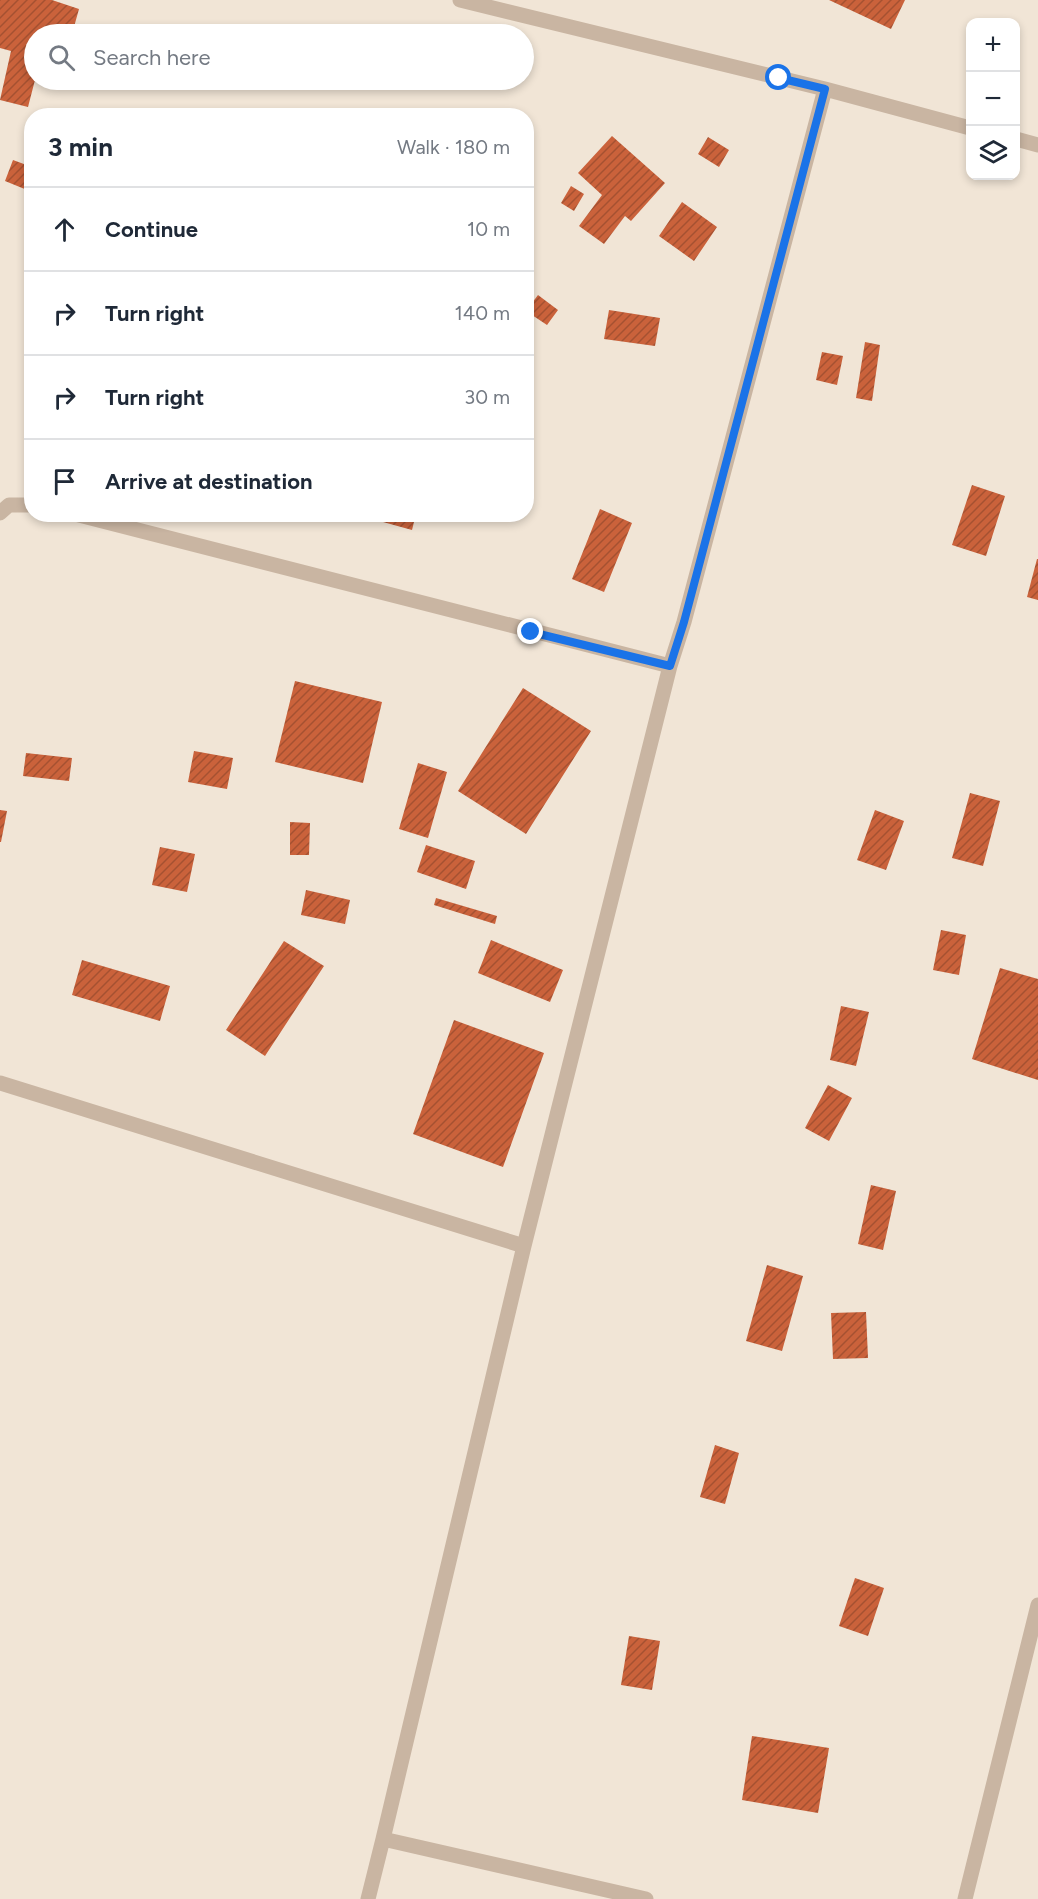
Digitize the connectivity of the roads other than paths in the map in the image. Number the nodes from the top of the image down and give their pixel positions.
1 (460, 0) edge
2 (825, 89) junction
3 (966, 127) edge
4 (1020, 140) edge
5 (1038, 145) edge
6 (24, 505) edge
7 (0, 513) edge
8 (106, 522) edge
9 (670, 666) junction
10 (0, 1083) edge
11 (524, 1246) junction
12 (1038, 1605) edge
13 (383, 1839) junction
14 (368, 1899) edge
15 (646, 1899) edge
16 (965, 1899) edge

1 - 2 street
2 - 3 street
2 - 9 street
4 - 5 street
6 - 7 street
8 - 9 street
9 - 11 street
10 - 11 street
11 - 13 street
12 - 16 street
13 - 14 street
13 - 15 street

